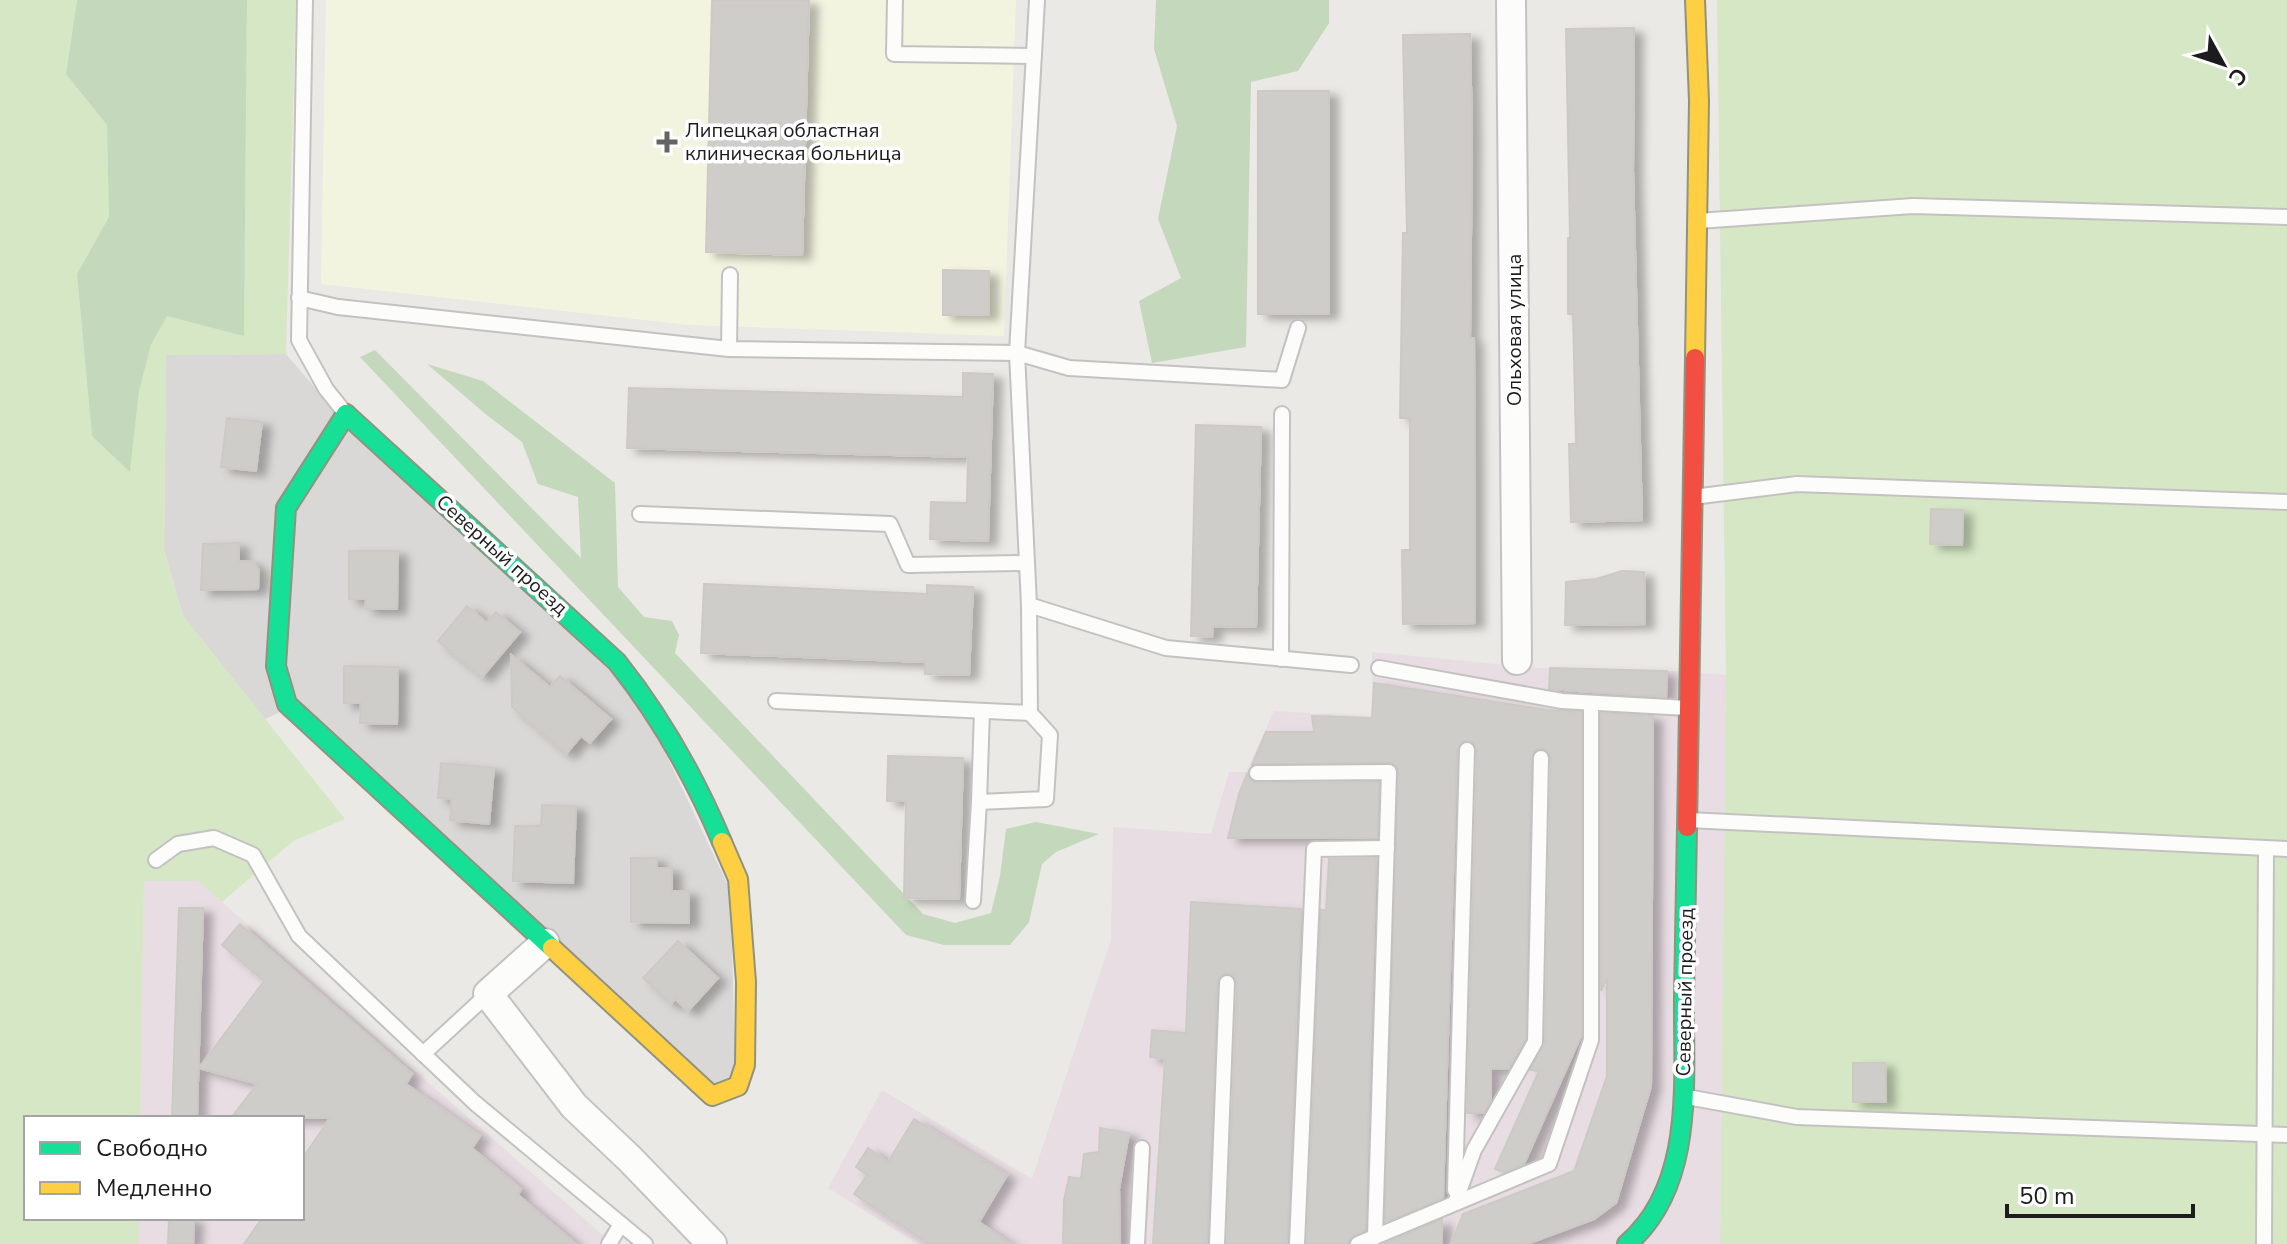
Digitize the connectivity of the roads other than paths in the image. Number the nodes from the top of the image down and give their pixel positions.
1 (305, 0) edge
2 (895, 0) edge
3 (1037, 0) edge
4 (1511, 0) edge
5 (1695, 0) edge
6 (1034, 56) junction
7 (2287, 217) edge
8 (1697, 221) junction
9 (730, 275) dead end
10 (299, 298) junction
11 (1298, 328) dead end
12 (729, 349) junction
13 (1017, 353) junction
14 (346, 414) junction
15 (1282, 414) dead end
16 (1693, 497) junction
17 (2287, 502) edge
18 (640, 514) dead end
19 (1025, 563) junction
20 (1029, 605) junction
21 (1281, 659) junction
22 (1517, 660) dead end
23 (1351, 665) dead end
24 (1379, 668) dead end
25 (776, 701) dead end
26 (1591, 703) junction
27 (982, 711) junction
28 (1030, 713) junction
29 (1690, 716) junction
30 (1467, 750) dead end
31 (1541, 758) dead end
32 (1257, 773) dead end
33 (979, 802) junction
34 (1688, 820) junction
35 (1387, 848) junction
36 (2266, 849) junction
37 (2287, 849) edge
38 (156, 860) dead end
39 (973, 901) dead end
40 (545, 943) junction
41 (1227, 983) dead end
42 (488, 994) junction
43 (423, 1054) junction
44 (1683, 1096) junction
45 (2265, 1134) junction
46 (2287, 1135) edge
47 (1142, 1148) dead end
48 (1455, 1203) junction
49 (621, 1224) junction
50 (1375, 1237) junction
51 (609, 1244) edge
52 (645, 1244) edge
53 (712, 1244) edge
54 (1137, 1244) edge
55 (1217, 1244) edge
56 (1297, 1244) edge
57 (1358, 1244) edge
58 (1627, 1244) edge
59 (2264, 1244) edge

1 - 10 lane
2 - 6 lane
3 - 6 lane
4 - 22 street, Ольховая улица
5 - 8 street, Северный проезд
6 - 13 lane
7 - 8 lane
8 - 16 street, Северный проезд
9 - 12 lane
10 - 12 lane
10 - 14 lane
11 - 13 lane
12 - 13 lane
13 - 19 lane
14 - 40 street, Северный проезд
14 - 40 street, Северный проезд
15 - 21 lane
16 - 17 lane
16 - 29 street, Северный проезд
18 - 19 lane
19 - 20 lane
20 - 21 lane
20 - 28 lane
21 - 23 lane
24 - 26 lane
25 - 27 lane
26 - 29 lane
26 - 48 lane
27 - 28 lane
27 - 33 lane
28 - 33 lane
29 - 34 street, Северный проезд
30 - 48 lane
31 - 48 lane
32 - 35 lane
33 - 39 lane
34 - 36 lane
34 - 44 street, Северный проезд
35 - 50 lane
35 - 56 lane
36 - 37 lane
36 - 45 lane
38 - 43 lane
40 - 42 street
41 - 55 lane
42 - 43 lane
42 - 53 street
43 - 49 lane
44 - 45 lane
44 - 58 street, Северный проезд
45 - 46 lane
45 - 59 lane
47 - 54 lane
48 - 50 lane
49 - 51 lane
49 - 52 lane
50 - 57 lane

